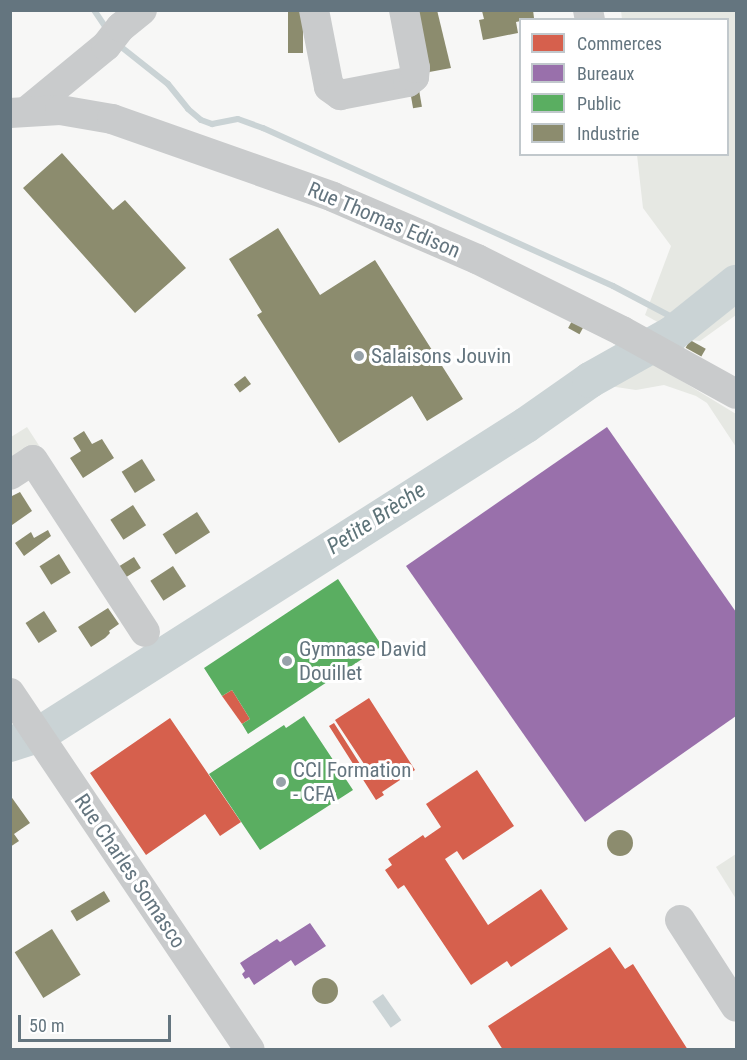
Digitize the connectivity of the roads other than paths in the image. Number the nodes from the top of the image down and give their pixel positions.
1 (314, 10) edge
2 (404, 10) edge
3 (131, 19) edge
4 (19, 111) edge
5 (736, 394) edge
6 (10, 475) edge
7 (145, 632) dead end
8 (18, 704) edge
9 (680, 920) dead end
10 (736, 1006) edge
11 (250, 1050) edge

1 - 2 street
3 - 4 street
4 - 5 street, Rue Thomas Edison
6 - 7 street
8 - 11 street, Rue Charles Somasco
9 - 10 street

